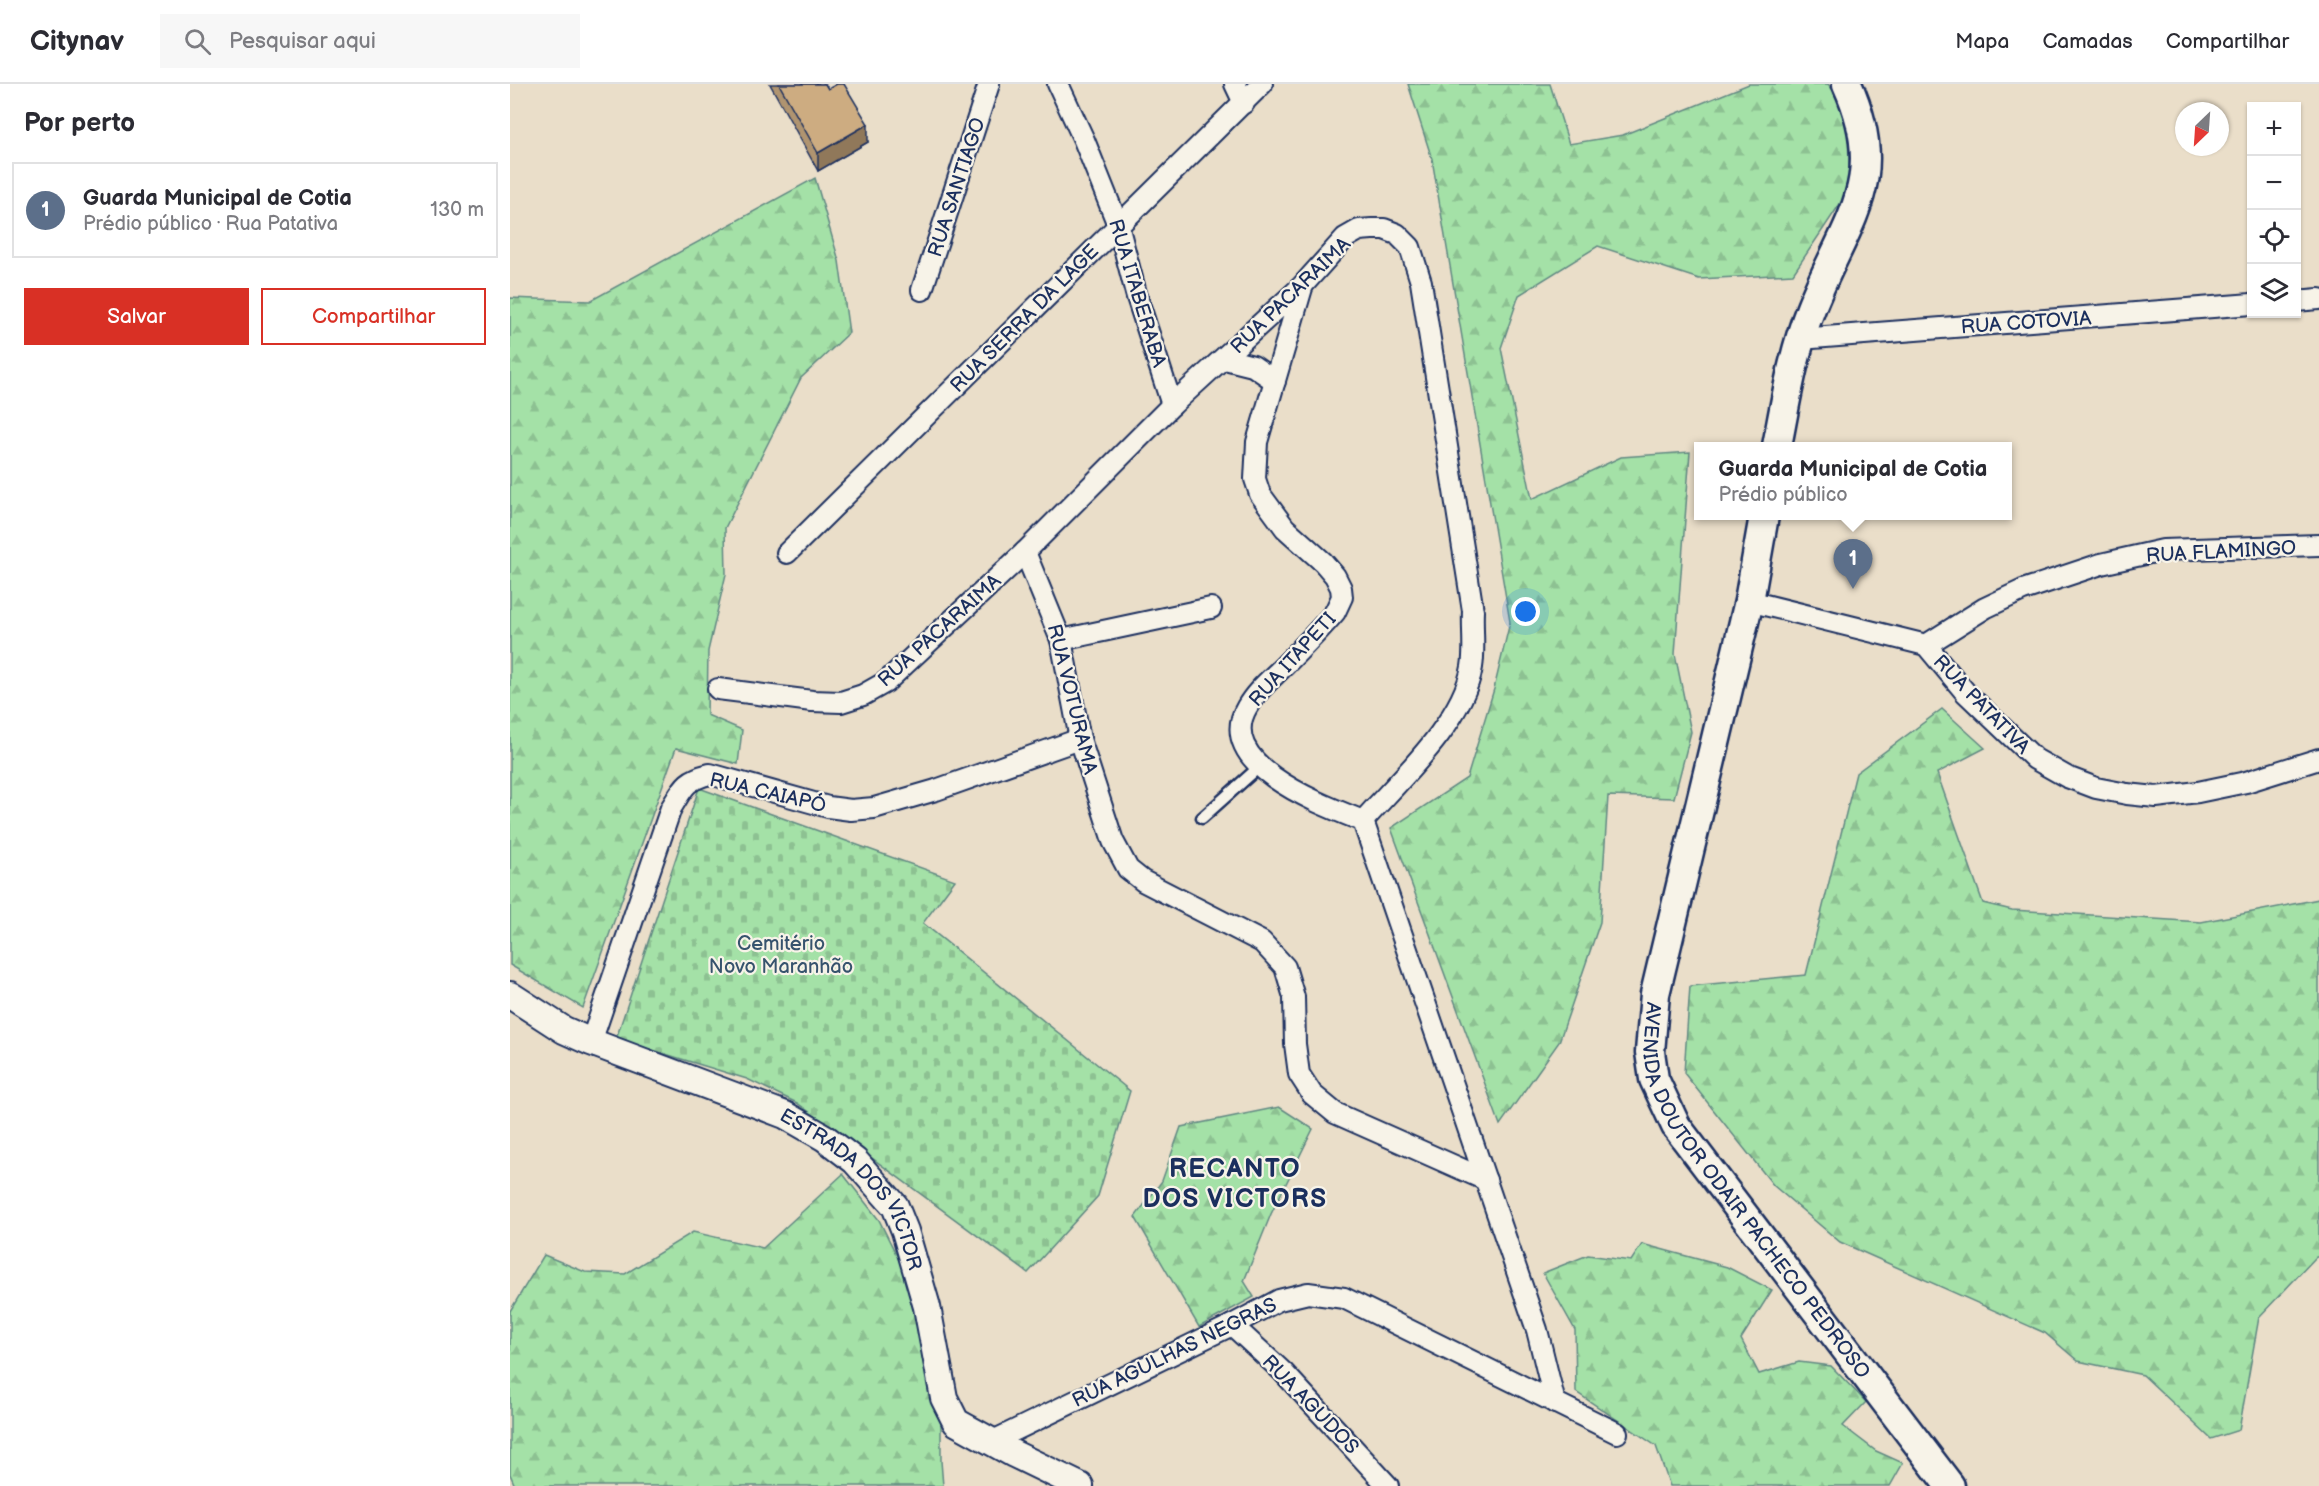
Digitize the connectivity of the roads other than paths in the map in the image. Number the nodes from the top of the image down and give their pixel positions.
1 (989, 84) edge
2 (1058, 84) edge
3 (1235, 84) edge
4 (1262, 84) edge
5 (1847, 84) edge
6 (1244, 103) junction
7 (1118, 225) junction
8 (1302, 286) junction
9 (922, 290) dead end
10 (2319, 299) edge
11 (2301, 300) edge
12 (2247, 304) edge
13 (1800, 339) junction
14 (1225, 358) junction
15 (1275, 381) junction
16 (1172, 405) junction
17 (1778, 442) edge
18 (1763, 520) edge
19 (2319, 545) edge
20 (1025, 552) junction
21 (787, 553) dead end
22 (1749, 601) junction
23 (1211, 608) dead end
24 (1061, 640) junction
25 (1926, 645) junction
26 (718, 689) dead end
27 (1080, 739) junction
28 (2319, 759) edge
29 (1259, 767) junction
30 (1202, 818) dead end
31 (1363, 821) junction
32 (510, 995) edge
33 (591, 1042) junction
34 (1486, 1180) junction
35 (1232, 1325) junction
36 (1554, 1403) junction
37 (1617, 1433) dead end
38 (993, 1441) junction
39 (1080, 1486) edge
40 (1388, 1486) edge
41 (1950, 1486) edge

1 - 9 street, RUA SANTIAGO
2 - 7 street, RUA ITABERABA
3 - 6 street
4 - 6 street, RUA SERRA DA LAGE
5 - 13 main road
6 - 7 street, RUA SERRA DA LAGE
7 - 16 street, RUA ITABERABA
7 - 21 street, RUA SERRA DA LAGE
8 - 14 street, RUA PACARAIMA
8 - 15 street, RUA ITAPETI
8 - 31 street, RUA PACARAIMA
10 - 11 street
12 - 13 street, RUA COTOVIA
13 - 17 main road
14 - 15 street
14 - 16 street, RUA PACARAIMA
15 - 29 street, RUA ITAPETI
16 - 20 street, RUA PACARAIMA
18 - 22 main road, AVENIDA DOUTOR ODAIR PACHECO PEDROSO
19 - 25 street, RUA FLAMINGO
20 - 24 street, RUA VOTURAMA
20 - 26 street, RUA PACARAIMA
22 - 25 street, RUA PATATIVA
22 - 41 main road, AVENIDA DOUTOR ODAIR PACHECO PEDROSO
23 - 24 street
24 - 27 street, RUA VOTURAMA
25 - 28 street, RUA PATATIVA
27 - 33 street, RUA CAIAPÓ
27 - 34 street, RUA VOTURAMA
29 - 30 lane
29 - 31 street, RUA ITAPETI
31 - 34 street
32 - 33 street, ESTRADA DOS VICTOR
33 - 38 street, ESTRADA DOS VICTOR
34 - 36 street
35 - 36 street, RUA AGULHAS NEGRAS
35 - 38 street, RUA AGULHAS NEGRAS
35 - 40 street, RUA AGUDOS
36 - 37 street, RUA AGULHAS NEGRAS
38 - 39 street, ESTRADA DOS VICTOR

